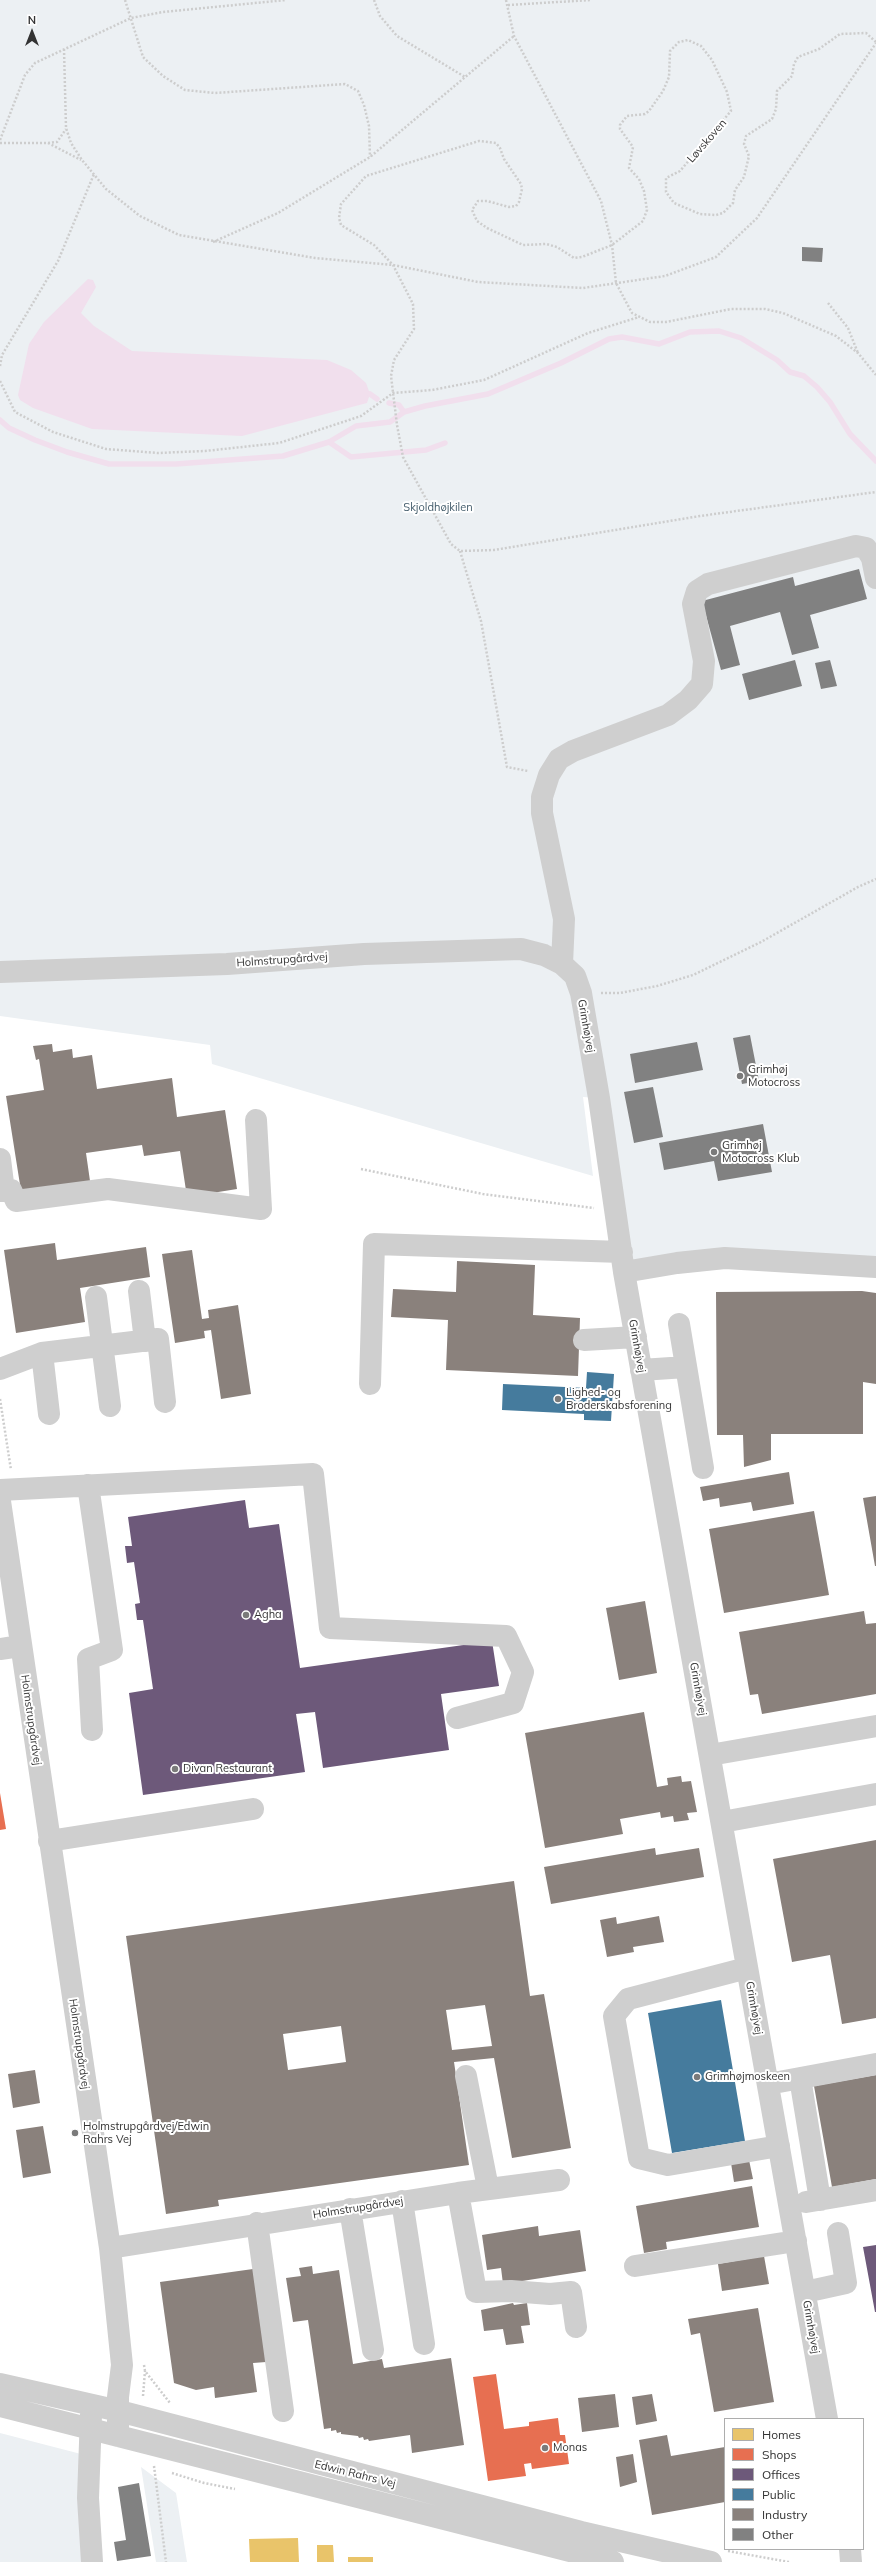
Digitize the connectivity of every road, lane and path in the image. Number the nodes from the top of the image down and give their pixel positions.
1 (125, 0) edge
2 (286, 0) edge
3 (374, 0) edge
4 (506, 0) edge
5 (592, 0) edge
6 (508, 5) junction
7 (131, 18) junction
8 (514, 36) junction
9 (876, 42) edge
10 (64, 50) junction
11 (465, 76) junction
12 (66, 128) junction
13 (0, 142) edge
14 (48, 143) junction
15 (370, 157) junction
16 (82, 160) junction
17 (94, 174) junction
18 (213, 243) junction
19 (612, 245) junction
20 (393, 265) junction
21 (616, 283) junction
22 (828, 303) dead end
23 (639, 317) junction
24 (858, 353) junction
25 (0, 366) edge
26 (876, 375) edge
27 (0, 381) edge
28 (392, 393) junction
29 (876, 492) edge
30 (460, 551) junction
31 (876, 578) edge
32 (549, 775) junction
33 (876, 879) edge
34 (562, 964) junction
35 (0, 972) edge
36 (580, 993) junction
37 (256, 1120) dead end
38 (0, 1159) edge
39 (361, 1169) dead end
40 (2, 1191) edge
41 (617, 1211) junction
42 (623, 1262) junction
43 (876, 1267) edge
44 (139, 1291) dead end
45 (96, 1297) dead end
46 (679, 1324) dead end
47 (636, 1337) junction
48 (584, 1340) dead end
49 (145, 1341) junction
50 (102, 1346) junction
51 (42, 1353) junction
52 (686, 1367) junction
53 (0, 1369) edge
54 (641, 1370) junction
55 (370, 1384) dead end
56 (165, 1402) dead end
57 (110, 1406) dead end
58 (49, 1414) dead end
59 (703, 1468) dead end
60 (88, 1485) junction
61 (0, 1490) edge
62 (0, 1501) edge
63 (10, 1647) edge
64 (458, 1718) dead end
65 (876, 1726) edge
66 (92, 1730) dead end
67 (710, 1755) junction
68 (876, 1794) edge
69 (253, 1809) dead end
70 (722, 1822) junction
71 (49, 1841) junction
72 (747, 1968) junction
73 (876, 2064) edge
74 (466, 2076) dead end
75 (800, 2078) junction
76 (768, 2084) junction
77 (779, 2146) junction
78 (559, 2180) dead end
79 (488, 2188) junction
80 (876, 2190) edge
81 (458, 2192) junction
82 (820, 2200) junction
83 (402, 2201) junction
84 (789, 2205) junction
85 (350, 2209) junction
86 (257, 2223) junction
87 (838, 2233) dead end
88 (796, 2241) junction
89 (110, 2248) junction
90 (634, 2266) dead end
91 (805, 2292) junction
92 (576, 2327) dead end
93 (424, 2344) dead end
94 (373, 2350) dead end
95 (0, 2384) edge
96 (92, 2405) junction
97 (0, 2406) edge
98 (119, 2412) junction
99 (283, 2412) dead end
100 (827, 2418) edge
101 (89, 2429) junction
102 (118, 2436) junction
103 (160, 2446) junction
104 (850, 2550) edge
105 (92, 2562) edge
106 (166, 2562) edge
107 (613, 2562) edge
108 (711, 2562) edge
109 (851, 2562) edge

1 - 7 path
2 - 7 path
3 - 11 path
4 - 6 path
5 - 6 path
6 - 8 path
7 - 10 path
7 - 15 path
8 - 11 path
8 - 19 path
9 - 19 path, Løvskoven
9 - 21 path
10 - 12 path
10 - 13 path
11 - 15 path
12 - 14 path
12 - 16 path
13 - 14 path
14 - 16 path
15 - 18 path
16 - 17 path
17 - 18 path
17 - 25 path
18 - 20 path
19 - 20 path, Løvskoven
19 - 21 path
20 - 21 path
20 - 28 path, Løvskoven
21 - 23 path
22 - 24 path
23 - 24 path
23 - 28 path
24 - 26 path
27 - 28 path
28 - 30 path, Løvskoven
29 - 30 path
30 - 32 path
31 - 32 street
32 - 34 street
33 - 36 path
34 - 35 street, Holmstrupgårdvej
34 - 36 street, Grimhøjvej
36 - 41 street, Grimhøjvej
37 - 40 street
38 - 40 street
39 - 41 path
41 - 42 street, Grimhøjvej
42 - 43 street
42 - 47 street, Grimhøjvej
42 - 55 street
44 - 49 street
45 - 50 street
46 - 52 street
47 - 48 street
47 - 54 street, Grimhøjvej
49 - 50 street
49 - 56 street
50 - 51 street
50 - 57 street
51 - 53 street
51 - 58 street
52 - 54 street
52 - 59 street
54 - 67 street, Grimhøjvej
60 - 61 street
60 - 64 street
60 - 66 street
62 - 63 street, Holmstrupgårdvej
63 - 71 street, Holmstrupgårdvej
65 - 67 street
67 - 70 street, Grimhøjvej
68 - 70 street
69 - 71 street
70 - 72 street, Grimhøjvej
71 - 89 street, Holmstrupgårdvej
72 - 76 street, Grimhøjvej
72 - 77 street
73 - 75 street
74 - 79 street
75 - 76 street
75 - 82 street
76 - 77 street, Grimhøjvej
77 - 84 street, Grimhøjvej
78 - 79 street, Holmstrupgårdvej
79 - 81 street, Holmstrupgårdvej
80 - 82 street
81 - 83 street, Holmstrupgårdvej
81 - 92 street
82 - 84 street
83 - 85 street, Holmstrupgårdvej
83 - 93 street
84 - 88 street, Grimhøjvej
85 - 86 street, Holmstrupgårdvej
85 - 94 street
86 - 89 street, Holmstrupgårdvej
86 - 99 street
87 - 91 street
88 - 90 street
88 - 91 street, Grimhøjvej
89 - 98 street, Holmstrupgårdvej
91 - 100 street, Grimhøjvej
95 - 96 street, Edwin Rahrs Vej
96 - 98 street, Edwin Rahrs Vej
96 - 101 street
97 - 101 street, Edwin Rahrs Vej
98 - 102 street, Holmstrupgårdvej
98 - 108 street, Edwin Rahrs Vej
101 - 102 street, Edwin Rahrs Vej
101 - 105 street
102 - 103 street, Edwin Rahrs Vej
103 - 106 path
103 - 107 street, Edwin Rahrs Vej
104 - 109 street

